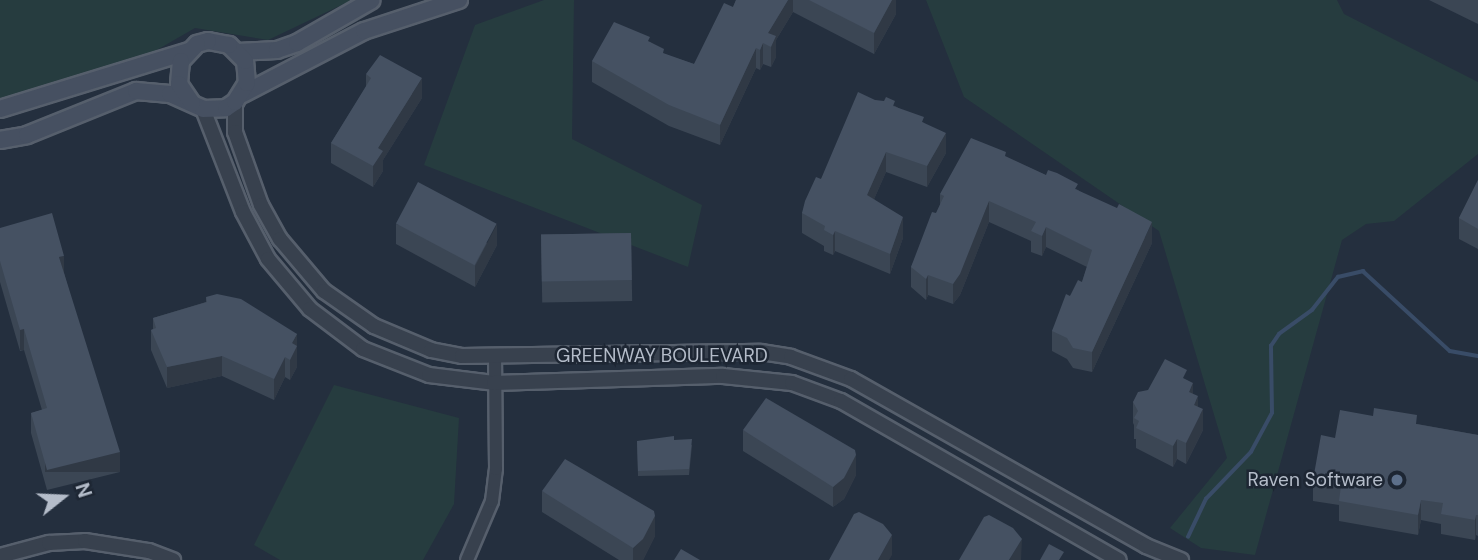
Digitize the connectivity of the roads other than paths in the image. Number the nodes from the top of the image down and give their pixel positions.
1 (372, 0) edge
2 (459, 0) edge
3 (188, 51) junction
4 (238, 51) junction
5 (239, 98) junction
6 (197, 106) junction
7 (0, 109) edge
8 (0, 140) edge
9 (495, 358) junction
10 (494, 383) junction
11 (0, 556) edge
12 (173, 560) edge
13 (467, 560) edge
14 (1119, 560) edge
15 (1181, 560) edge

1 - 4 main road
2 - 5 main road
3 - 4 main road
3 - 6 main road
3 - 7 main road
4 - 5 main road
5 - 6 main road
5 - 9 street, GREENWAY BOULEVARD
6 - 8 main road
6 - 10 street, GREENWAY BOULEVARD
9 - 10 street
9 - 15 street, GREENWAY BOULEVARD
10 - 13 street
10 - 14 street, GREENWAY BOULEVARD
11 - 12 street

